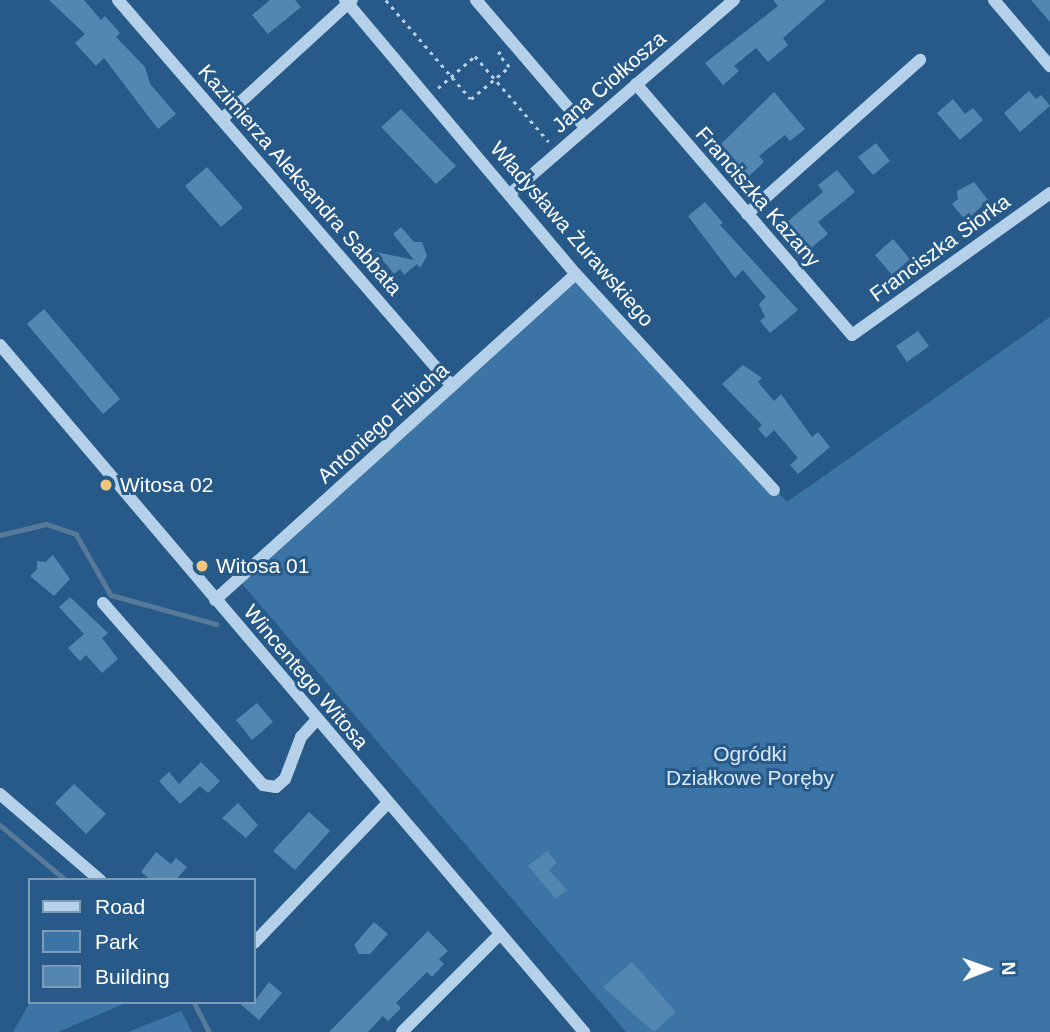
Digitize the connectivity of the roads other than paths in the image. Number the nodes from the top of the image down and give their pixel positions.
1 (118, 0) edge
2 (476, 0) edge
3 (734, 0) edge
4 (994, 0) edge
5 (349, 1) edge
6 (920, 60) dead end
7 (1050, 66) edge
8 (636, 84) junction
9 (222, 119) junction
10 (585, 127) junction
11 (1050, 193) edge
12 (510, 194) junction
13 (747, 214) junction
14 (576, 274) junction
15 (852, 335) joint
16 (1, 347) edge
17 (452, 386) junction
18 (774, 489) dead end
19 (215, 600) junction
20 (103, 603) dead end
21 (317, 719) junction
22 (0, 794) edge
23 (388, 803) junction
24 (98, 878) edge
25 (500, 934) junction
26 (256, 941) edge
27 (402, 1032) edge
28 (584, 1032) edge

1 - 9 street, Kazimierza Aleksandra Sabbata
2 - 10 street
3 - 8 street, Jana Ciołkosza
4 - 7 street
5 - 9 street
5 - 12 street, Władysława Żurawskiego
6 - 13 street
8 - 10 street, Jana Ciołkosza
8 - 13 street, Franciszka Kazany
9 - 17 street, Kazimierza Aleksandra Sabbata
10 - 12 street, Jana Ciołkosza
11 - 15 street, Franciszka Siorka
12 - 14 street, Władysława Żurawskiego
13 - 15 street, Franciszka Kazany
14 - 17 street, Antoniego Fibicha
14 - 18 street, Władysława Żurawskiego
16 - 19 street, Wincentego Witosa
17 - 19 street, Antoniego Fibicha
19 - 21 street, Wincentego Witosa
20 - 21 street
21 - 23 street, Wincentego Witosa
22 - 24 street
23 - 25 street, Wincentego Witosa
23 - 26 street
25 - 27 street
25 - 28 street, Wincentego Witosa

